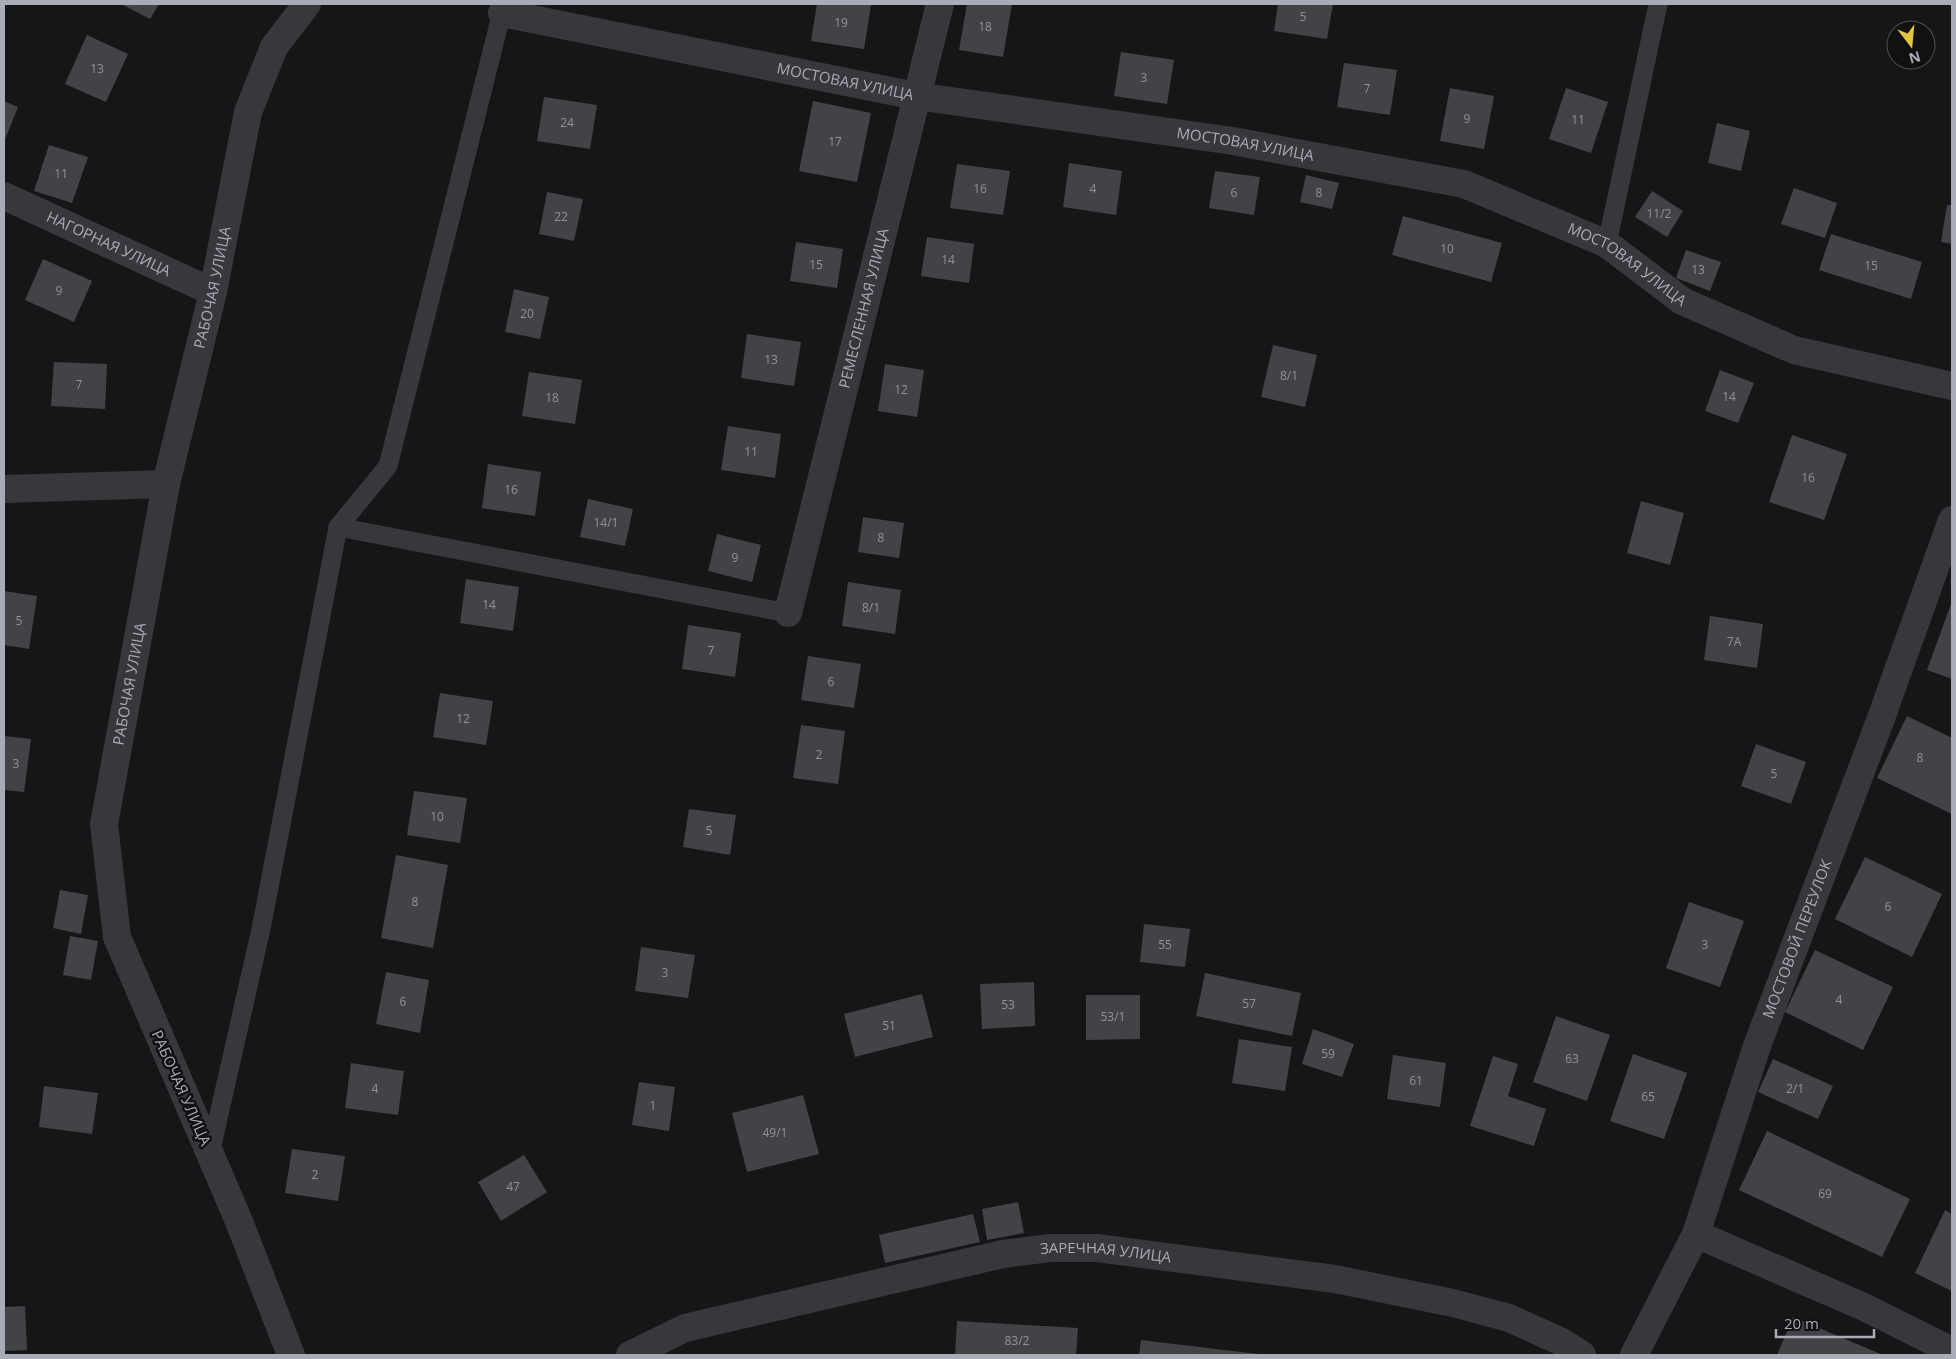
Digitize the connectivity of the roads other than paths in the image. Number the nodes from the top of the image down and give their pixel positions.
1 (307, 4) edge
2 (940, 4) edge
3 (1658, 4) edge
4 (503, 8) edge
5 (916, 96) junction
6 (4, 196) edge
7 (1607, 244) junction
8 (213, 292) junction
9 (1952, 386) edge
10 (166, 484) junction
11 (4, 489) edge
12 (1952, 520) edge
13 (338, 527) junction
14 (788, 613) joint
15 (210, 1154) junction
16 (1696, 1234) junction
17 (1952, 1351) edge
18 (291, 1355) edge
19 (630, 1355) edge
20 (1582, 1355) edge
21 (1634, 1355) edge

1 - 8 street, РАБОЧАЯ УЛИЦА
2 - 5 street, РЕМЕСЛЕННАЯ УЛИЦА
3 - 7 lane
4 - 5 street, МОСТОВАЯ УЛИЦА
4 - 13 lane
5 - 7 street, МОСТОВАЯ УЛИЦА
5 - 14 street, РЕМЕСЛЕННАЯ УЛИЦА
6 - 8 street, НАГОРНАЯ УЛИЦА
7 - 9 street, МОСТОВАЯ УЛИЦА
8 - 10 street, РАБОЧАЯ УЛИЦА
10 - 11 street
10 - 15 street, РАБОЧАЯ УЛИЦА
12 - 16 street, МОСТОВОЙ ПЕРЕУЛОК
13 - 14 lane
13 - 15 lane
15 - 18 street, РАБОЧАЯ УЛИЦА
16 - 17 street
16 - 21 street, МОСТОВОЙ ПЕРЕУЛОК
19 - 20 street, ЗАРЕЧНАЯ УЛИЦА

